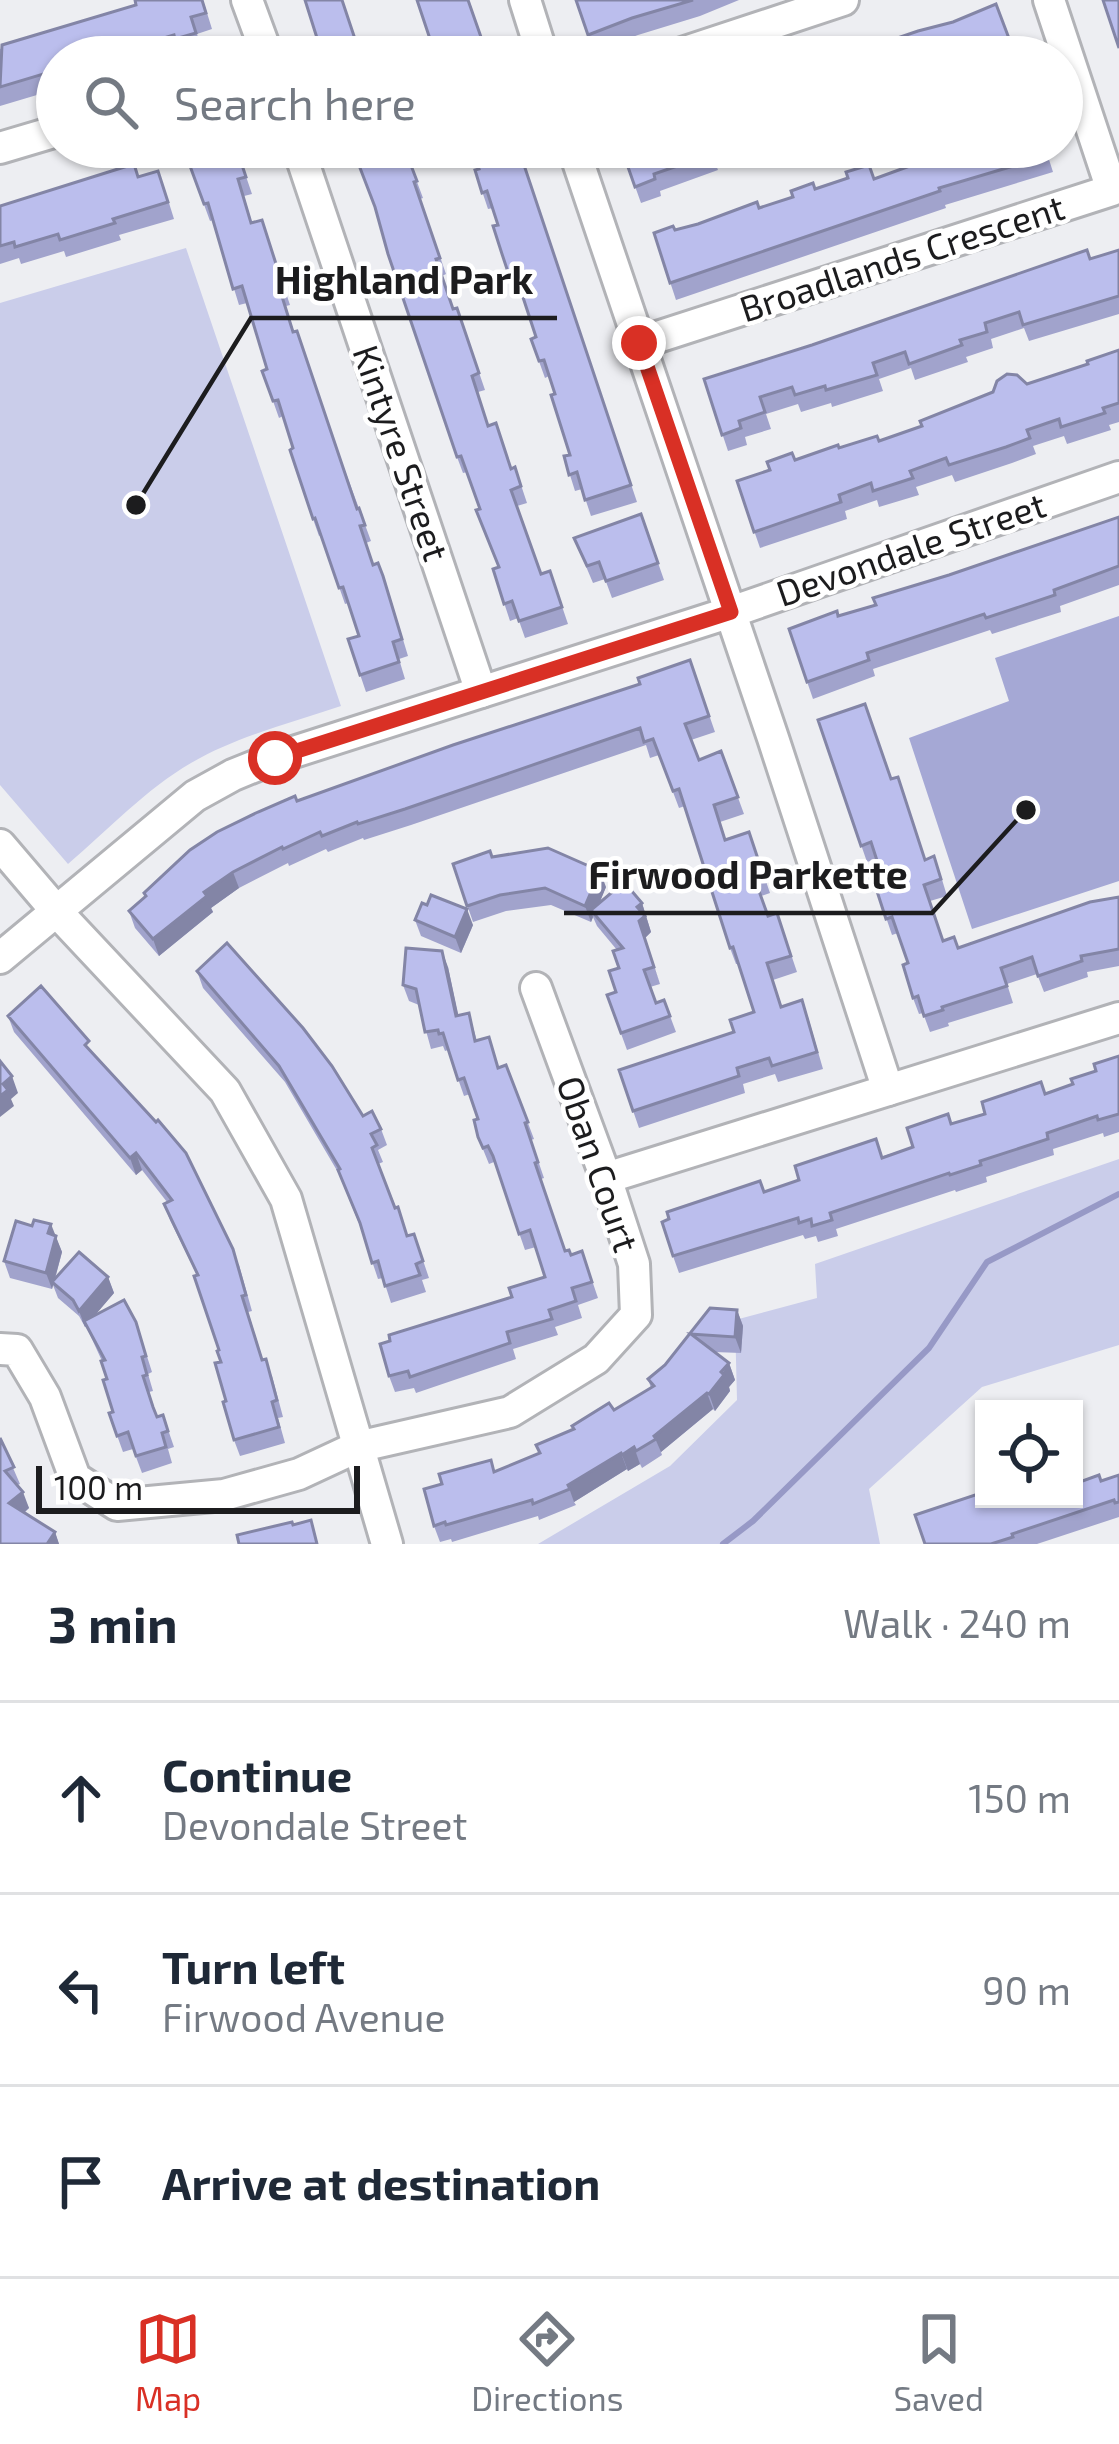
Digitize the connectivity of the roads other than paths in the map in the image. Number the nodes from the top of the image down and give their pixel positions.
1 (248, 0) edge
2 (525, 0) edge
3 (844, 0) edge
4 (1049, 0) edge
5 (261, 36) edge
6 (536, 36) edge
7 (734, 36) edge
8 (1061, 36) edge
9 (1083, 103) edge
10 (36, 137) edge
11 (0, 148) edge
12 (305, 168) edge
13 (580, 168) edge
14 (639, 343) junction
15 (1119, 477) edge
16 (731, 612) junction
17 (481, 692) junction
18 (0, 845) edge
19 (58, 913) junction
20 (0, 958) edge
21 (536, 988) dead end
22 (1119, 1018) edge
23 (888, 1090) junction
24 (606, 1178) junction
25 (0, 1348) edge
26 (358, 1447) junction
27 (387, 1544) edge

1 - 5 street
2 - 6 street
3 - 7 street
4 - 8 street, Broadlands Crescent
9 - 14 street, Broadlands Crescent
10 - 11 street
12 - 17 street, Kintyre Street
13 - 14 street
14 - 16 street
15 - 16 street, Devondale Street
16 - 17 street, Devondale Street
16 - 23 street
17 - 19 street, Devondale Street
18 - 19 street
19 - 20 street, Devondale Street
19 - 26 street
21 - 24 street, Oban Court
22 - 23 street
23 - 24 street
24 - 26 street, Oban Court
25 - 26 street
26 - 27 street

